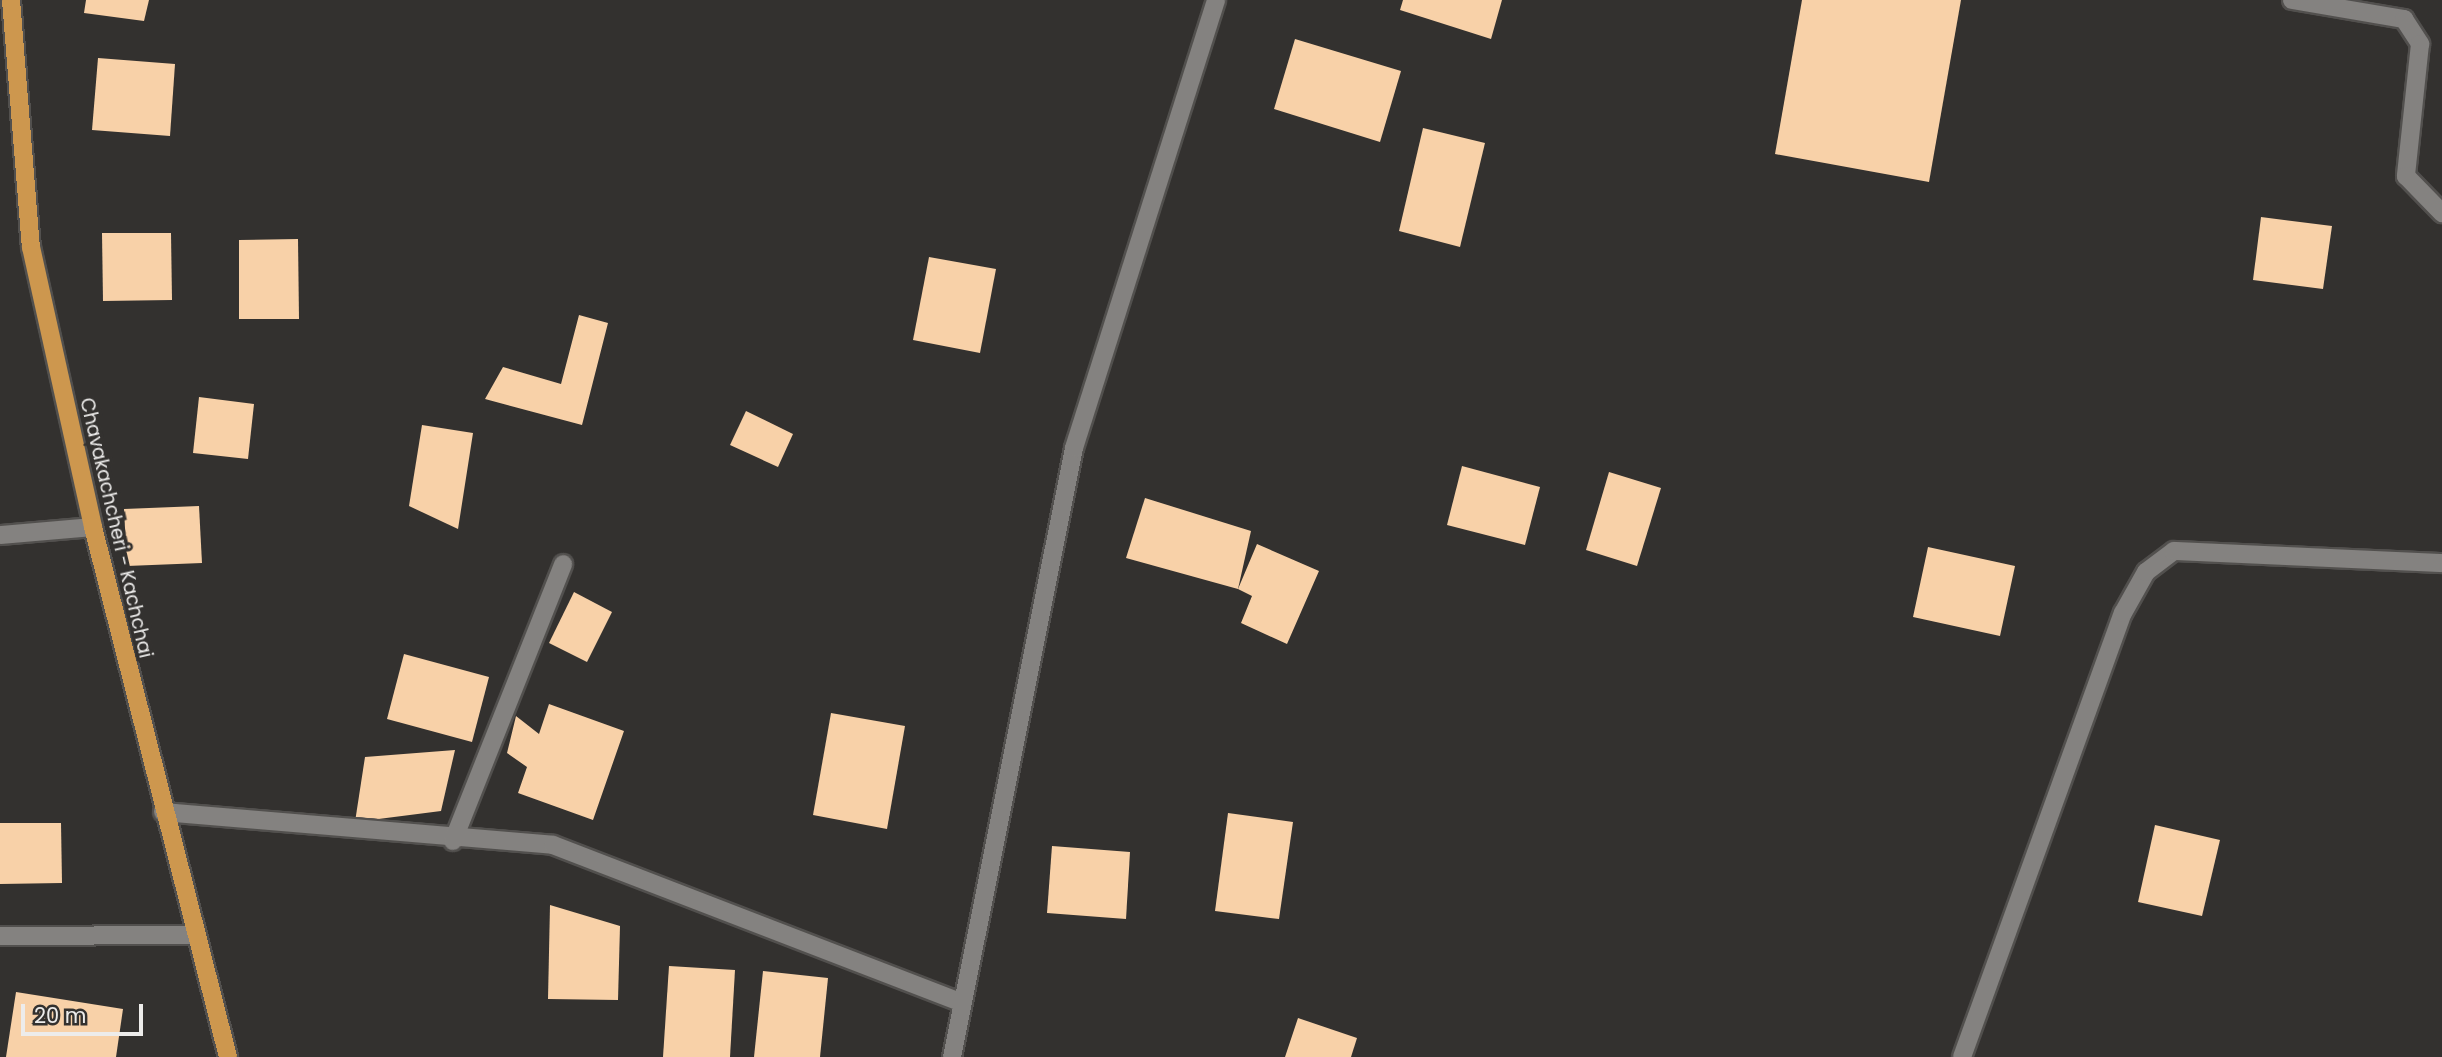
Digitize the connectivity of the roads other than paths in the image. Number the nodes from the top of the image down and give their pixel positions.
1 (11, 0) edge
2 (1216, 0) edge
3 (2292, 0) edge
4 (2442, 213) edge
5 (93, 527) junction
6 (0, 535) edge
7 (2442, 563) edge
8 (563, 564) dead end
9 (163, 812) junction
10 (453, 841) junction
11 (194, 935) junction
12 (0, 936) edge
13 (962, 1003) junction
14 (228, 1057) edge
15 (952, 1057) edge
16 (1962, 1057) edge

1 - 5 main road, Chavakachcheri - Kachchai
2 - 13 street
3 - 4 street
5 - 6 street
5 - 9 main road, Chavakachcheri - Kachchai
7 - 16 street
8 - 10 street
9 - 10 street
9 - 11 main road, Chavakachcheri - Kachchai
10 - 13 street
11 - 12 street
11 - 14 main road, Chavakachcheri - Kachchai
13 - 15 street

